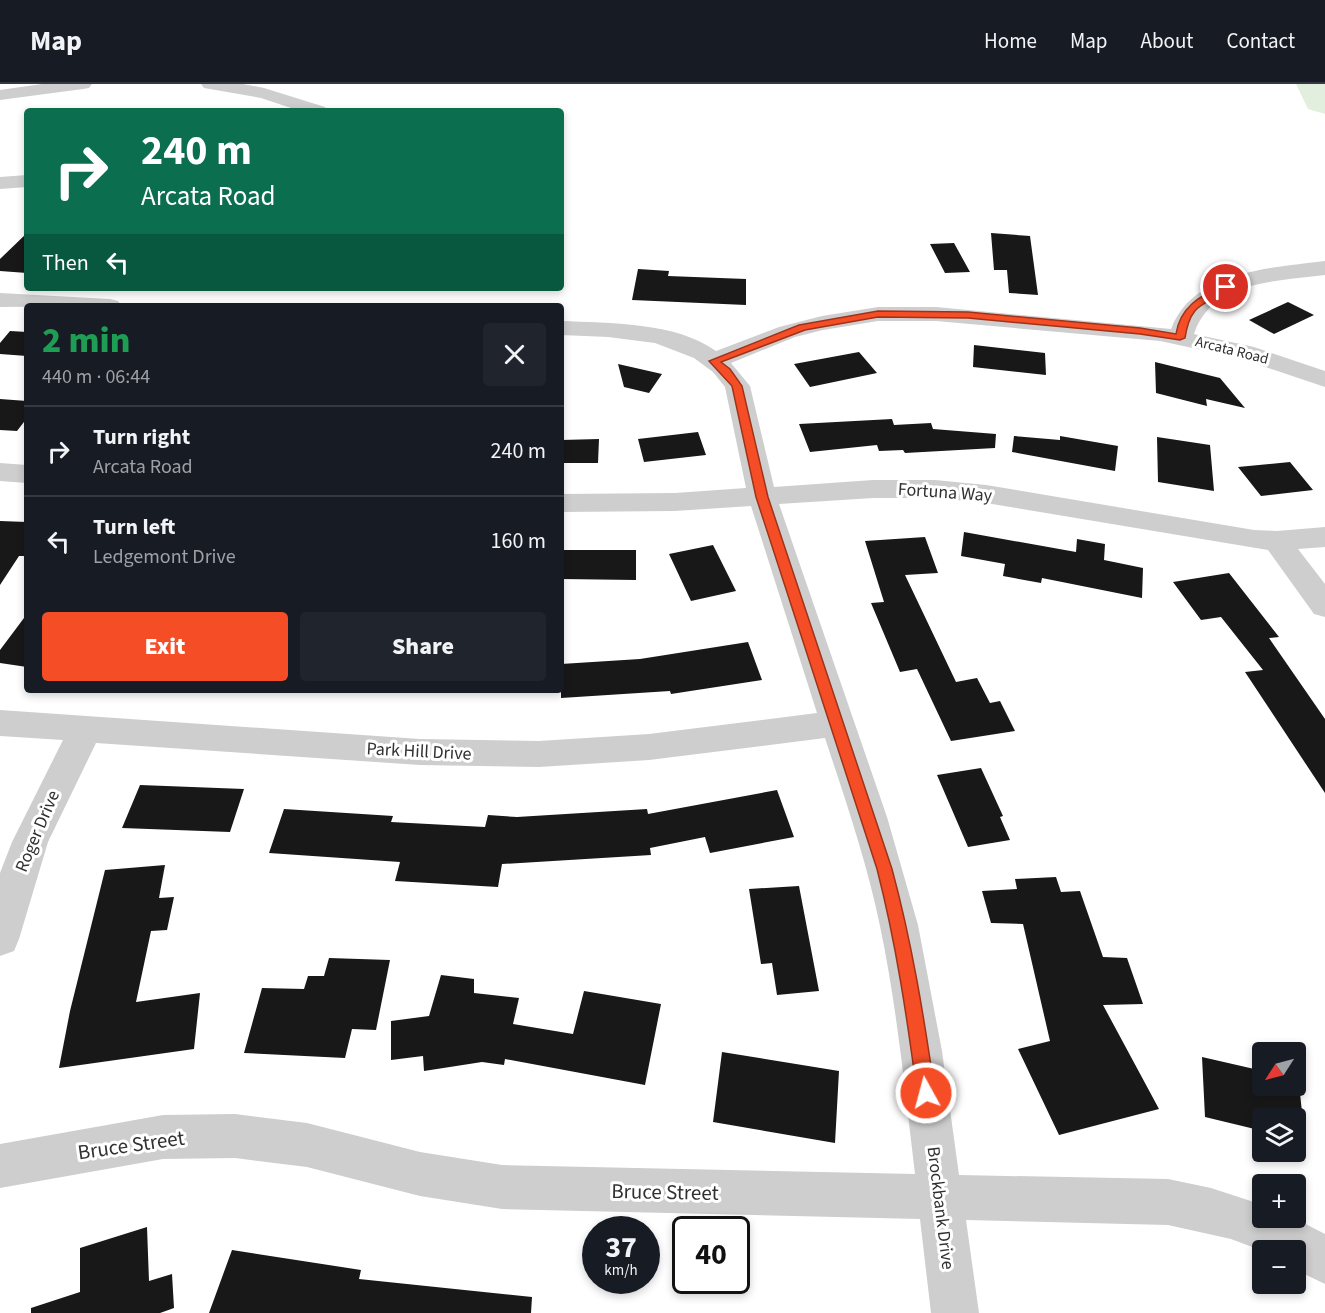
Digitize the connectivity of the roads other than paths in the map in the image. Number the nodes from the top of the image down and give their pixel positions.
1 (83, 84) edge
2 (210, 84) edge
3 (0, 95) edge
4 (309, 108) edge
5 (24, 181) edge
6 (0, 183) edge
7 (1325, 268) edge
8 (0, 300) edge
9 (55, 303) edge
10 (564, 328) edge
11 (1180, 338) junction
12 (714, 361) junction
13 (1325, 379) edge
14 (0, 472) edge
15 (24, 474) edge
16 (762, 497) junction
17 (564, 503) edge
18 (1325, 537) edge
19 (1277, 541) junction
20 (1325, 606) edge
21 (0, 723) edge
22 (838, 723) junction
23 (86, 728) junction
24 (0, 939) edge
25 (0, 1166) edge
26 (939, 1198) junction
27 (1325, 1261) edge
28 (955, 1313) edge

1 - 3 street
2 - 4 street
5 - 6 street
7 - 11 street
8 - 9 street
10 - 12 street, Brockbank Drive
11 - 12 street, Arcata Road
11 - 13 street, Arcata Road
12 - 16 street, Brockbank Drive
14 - 15 street
16 - 17 street, Fortuna Way
16 - 19 street, Fortuna Way
16 - 22 street, Brockbank Drive
18 - 19 street, Fortuna Way
19 - 20 street
21 - 23 street, Park Hill Drive
22 - 23 street, Park Hill Drive
22 - 26 street, Brockbank Drive
23 - 24 street, Roger Drive
25 - 26 street, Bruce Street
26 - 27 street, Bruce Street
26 - 28 street, Brockbank Drive

